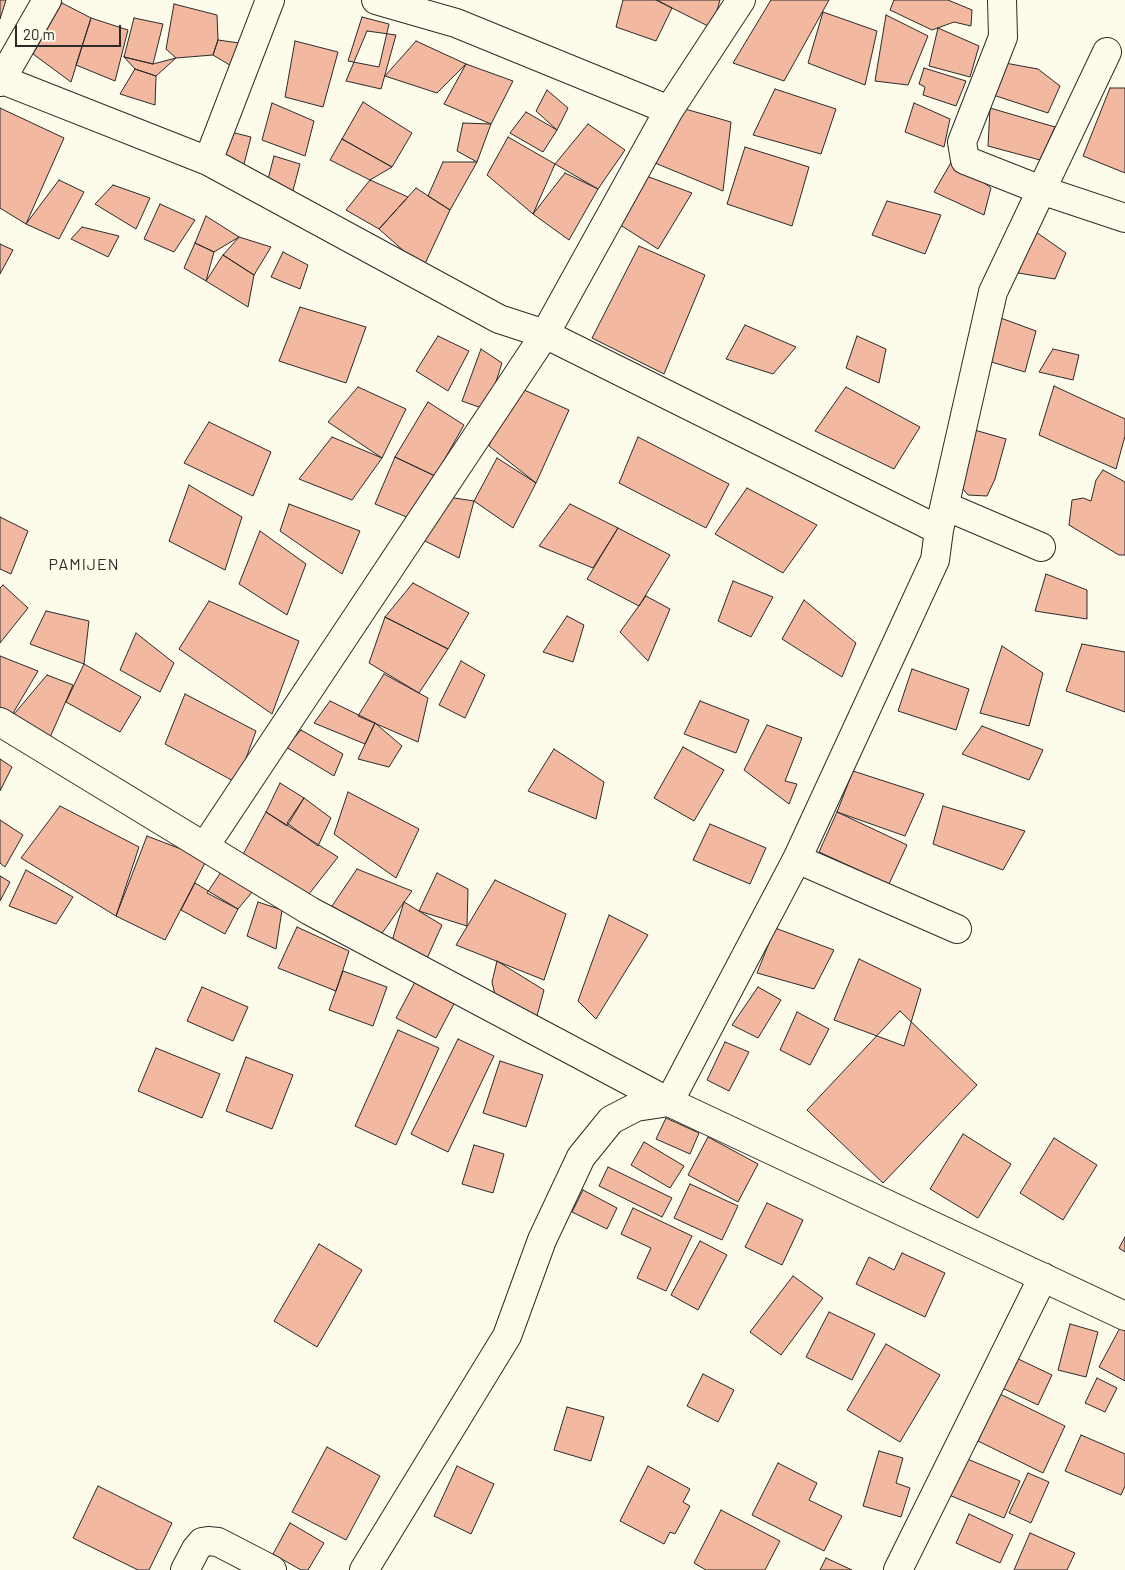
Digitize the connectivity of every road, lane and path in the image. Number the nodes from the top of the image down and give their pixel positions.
1 (47, 0) edge
2 (270, 0) edge
3 (376, 0) edge
4 (741, 0) edge
5 (1002, 0) edge
6 (1107, 52) dead end
7 (0, 80) edge
8 (669, 110) junction
9 (208, 161) junction
10 (1041, 190) junction
11 (1125, 218) edge
12 (545, 334) junction
13 (942, 518) junction
14 (1041, 547) dead end
15 (0, 722) edge
16 (205, 846) junction
17 (798, 859) junction
18 (957, 929) dead end
19 (669, 1102) junction
20 (1043, 1277) junction
21 (1125, 1316) edge
22 (185, 1570) edge
23 (272, 1570) edge
24 (364, 1570) edge
25 (898, 1570) edge

1 - 7 street
2 - 9 street
3 - 8 street
4 - 8 street
5 - 10 street
6 - 10 street
7 - 9 street
8 - 12 street
9 - 12 street
10 - 11 street
10 - 13 street
12 - 13 street
12 - 16 street
13 - 14 street
13 - 17 street
15 - 16 street
16 - 19 street
17 - 18 street
17 - 19 street
19 - 20 street
19 - 24 street
20 - 21 street
20 - 25 street
22 - 23 street

